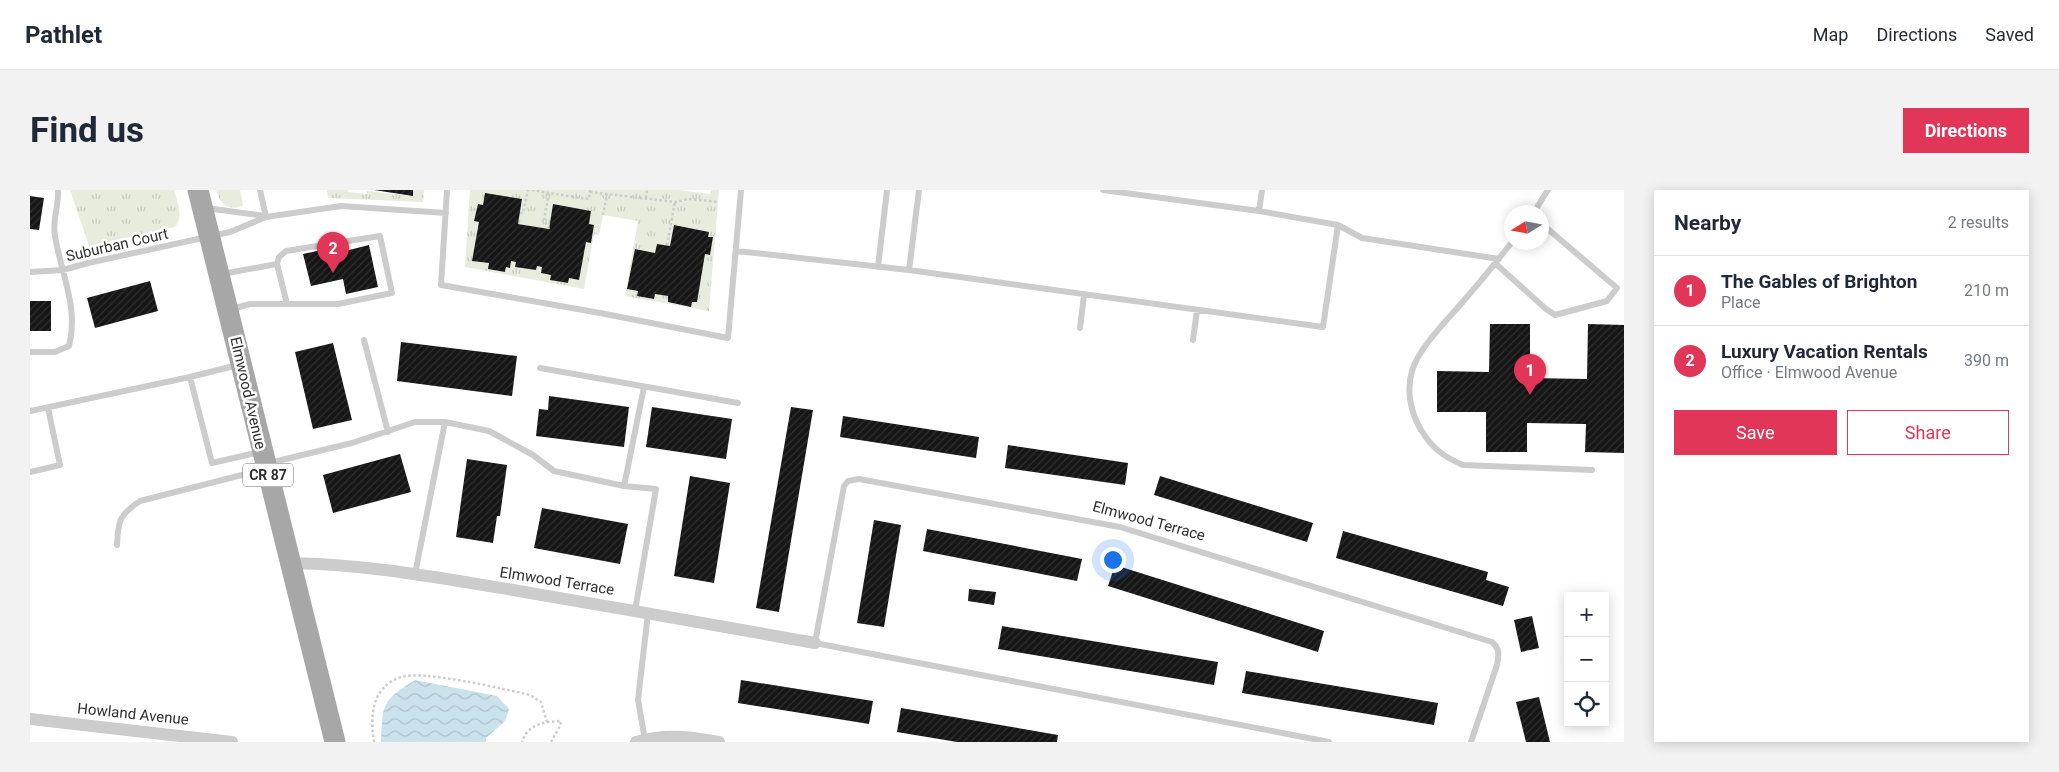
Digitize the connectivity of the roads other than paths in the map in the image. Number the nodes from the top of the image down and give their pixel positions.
1 (58, 190) edge
2 (260, 190) edge
3 (447, 190) edge
4 (741, 190) edge
5 (887, 190) edge
6 (919, 190) edge
7 (1104, 190) edge
8 (1262, 190) edge
9 (1548, 190) edge
10 (201, 199) edge
11 (1538, 205) edge
12 (1259, 211) junction
13 (446, 213) junction
14 (266, 217) junction
15 (1338, 225) junction
16 (1549, 230) edge
17 (209, 236) junction
18 (1506, 250) edge
19 (736, 251) junction
20 (1498, 261) junction
21 (277, 264) junction
22 (878, 267) junction
23 (64, 270) junction
24 (909, 270) junction
25 (30, 272) edge
26 (219, 274) junction
27 (1084, 295) junction
28 (287, 304) junction
29 (228, 310) junction
30 (1197, 310) junction
31 (1080, 328) dead end
32 (364, 340) dead end
33 (1193, 340) dead end
34 (30, 352) edge
35 (242, 364) junction
36 (540, 368) dead end
37 (190, 377) junction
38 (644, 387) junction
39 (738, 403) dead end
40 (48, 408) junction
41 (30, 411) edge
42 (445, 422) junction
43 (388, 432) junction
44 (264, 461) junction
45 (1592, 470) dead end
46 (30, 472) edge
47 (624, 486) junction
48 (117, 545) dead end
49 (291, 563) junction
50 (414, 574) junction
51 (641, 612) junction
52 (815, 643) junction
53 (30, 719) edge
54 (640, 741) edge
55 (713, 741) edge
56 (232, 742) edge
57 (335, 742) edge
58 (1329, 742) edge
59 (1471, 742) edge

1 - 23 lane
2 - 14 lane
3 - 13 lane
4 - 19 lane
5 - 22 lane
6 - 24 lane
7 - 12 lane
8 - 12 lane
9 - 11 lane
10 - 14 lane
10 - 17 main road, Elmwood Avenue / CR 87
12 - 15 lane
13 - 14 lane
13 - 19 lane
14 - 17 lane, Suburban Court
15 - 20 lane
15 - 30 lane
16 - 20 lane
17 - 23 lane, Suburban Court
17 - 26 main road, Elmwood Avenue / CR 87
18 - 20 lane
19 - 22 lane
20 - 45 lane
21 - 26 lane
21 - 28 lane
21 - 28 lane
22 - 24 lane
23 - 25 lane, Suburban Court
23 - 34 lane
24 - 27 lane
26 - 29 main road, Elmwood Avenue / CR 87
27 - 30 lane
27 - 31 lane
28 - 29 lane
29 - 35 main road, Elmwood Avenue / CR 87
30 - 33 lane
32 - 43 lane
35 - 37 lane
35 - 44 main road, Elmwood Avenue / CR 87
36 - 38 lane
37 - 40 lane
37 - 44 lane
38 - 39 lane
38 - 47 lane
40 - 41 lane
40 - 46 lane
42 - 43 lane
42 - 47 lane
42 - 50 lane
43 - 44 lane
44 - 48 lane
44 - 49 main road, Elmwood Avenue / CR 87
47 - 51 lane
49 - 50 street, Elmwood Terrace
49 - 57 main road, Elmwood Avenue / CR 87
50 - 51 street, Elmwood Terrace
51 - 52 street, Elmwood Terrace
51 - 54 lane
52 - 58 lane, Elmwood Terrace
52 - 59 lane, Elmwood Terrace
53 - 56 street, Howland Avenue
54 - 55 street

